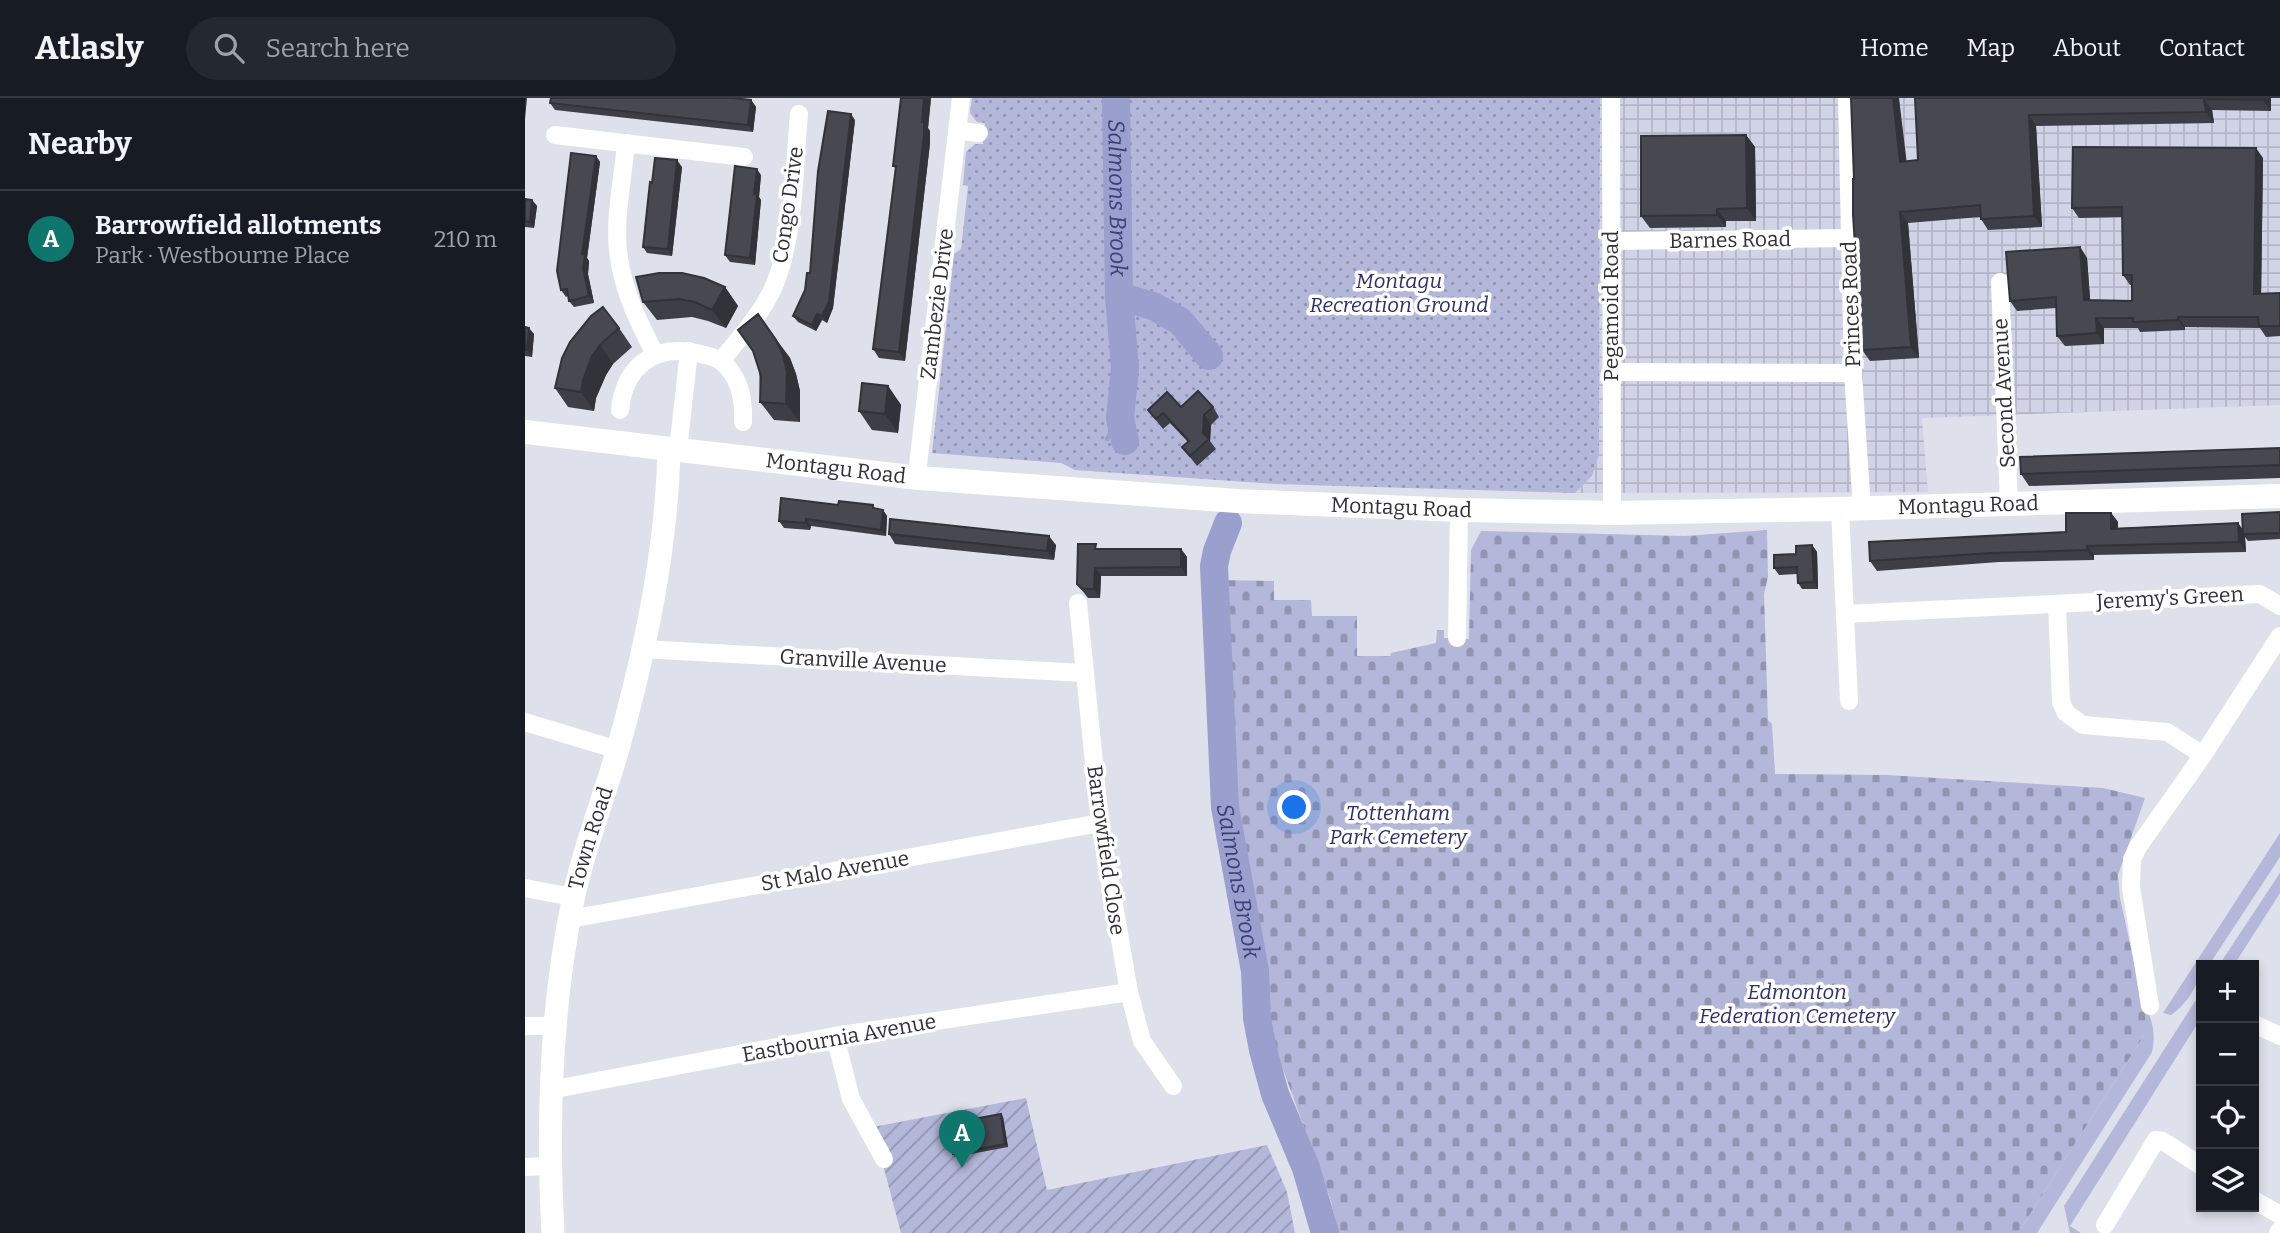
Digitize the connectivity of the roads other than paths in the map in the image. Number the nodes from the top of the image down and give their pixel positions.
1 (961, 98) edge
2 (1611, 98) edge
3 (1847, 98) edge
4 (799, 114) dead end
5 (958, 131) junction
6 (979, 133) dead end
7 (555, 135) dead end
8 (626, 143) junction
9 (744, 156) dead end
10 (1849, 238) junction
11 (1611, 241) junction
12 (2000, 282) dead end
13 (689, 351) junction
14 (655, 354) junction
15 (721, 361) junction
16 (1611, 372) junction
17 (1853, 373) junction
18 (620, 410) dead end
19 (743, 422) dead end
20 (525, 432) edge
21 (673, 450) junction
22 (919, 478) junction
23 (2280, 496) edge
24 (2009, 504) junction
25 (1851, 509) junction
26 (1459, 510) junction
27 (1612, 513) junction
28 (1078, 603) dead end
29 (2057, 604) junction
30 (2280, 606) edge
31 (1845, 614) junction
32 (2280, 636) edge
33 (1457, 638) dead end
34 (642, 649) junction
35 (1083, 673) junction
36 (1849, 701) dead end
37 (525, 722) edge
38 (618, 750) junction
39 (2203, 755) junction
40 (1100, 823) junction
41 (525, 887) edge
42 (572, 908) junction
43 (1129, 992) junction
44 (2151, 1006) dead end
45 (525, 1026) edge
46 (553, 1026) junction
47 (2259, 1026) edge
48 (2280, 1036) edge
49 (835, 1037) junction
50 (1173, 1086) dead end
51 (550, 1090) junction
52 (884, 1158) dead end
53 (2196, 1163) edge
54 (549, 1166) junction
55 (525, 1167) edge
56 (2259, 1203) edge
57 (2280, 1215) edge
58 (2105, 1224) dead end
59 (553, 1233) edge

1 - 5 street, Zambezie Drive
2 - 11 street, Pegamoid Road
3 - 10 street, Princes Road
4 - 15 street, Congo Drive
5 - 6 street
5 - 22 street, Zambezie Drive
7 - 8 street
8 - 9 street
8 - 14 street
10 - 11 street, Barnes Road
10 - 17 street, Princes Road
11 - 16 street, Pegamoid Road
12 - 24 street, Second Avenue
13 - 14 street
13 - 15 street
13 - 21 street
14 - 18 street
15 - 19 street
16 - 17 street
16 - 27 street, Pegamoid Road
17 - 25 street, Princes Road
20 - 21 main road, Montagu Road
21 - 22 main road, Montagu Road
21 - 34 street, Town Road
22 - 26 main road, Montagu Road
23 - 24 main road, Montagu Road
24 - 25 main road, Montagu Road
25 - 27 main road, Montagu Road
25 - 31 street
26 - 27 main road, Montagu Road
26 - 33 street
28 - 35 street, Barrowfield Close
29 - 30 street, Jeremy's Green
29 - 31 street, Jeremy's Green
29 - 39 street
31 - 36 street
32 - 39 street
34 - 35 street, Granville Avenue
34 - 38 street, Town Road
35 - 40 street, Barrowfield Close
37 - 38 street
38 - 42 street, Town Road
39 - 44 street
40 - 42 street, St Malo Avenue
40 - 43 street, Barrowfield Close
41 - 42 street
42 - 46 street, Town Road
43 - 49 street, Eastbournia Avenue
43 - 50 street, Barrowfield Close
45 - 46 street
46 - 51 street, Town Road
47 - 48 street
49 - 51 street, Eastbournia Avenue
49 - 52 street
51 - 54 street, Town Road
53 - 58 street
54 - 55 street
54 - 59 street, Town Road
56 - 57 street

